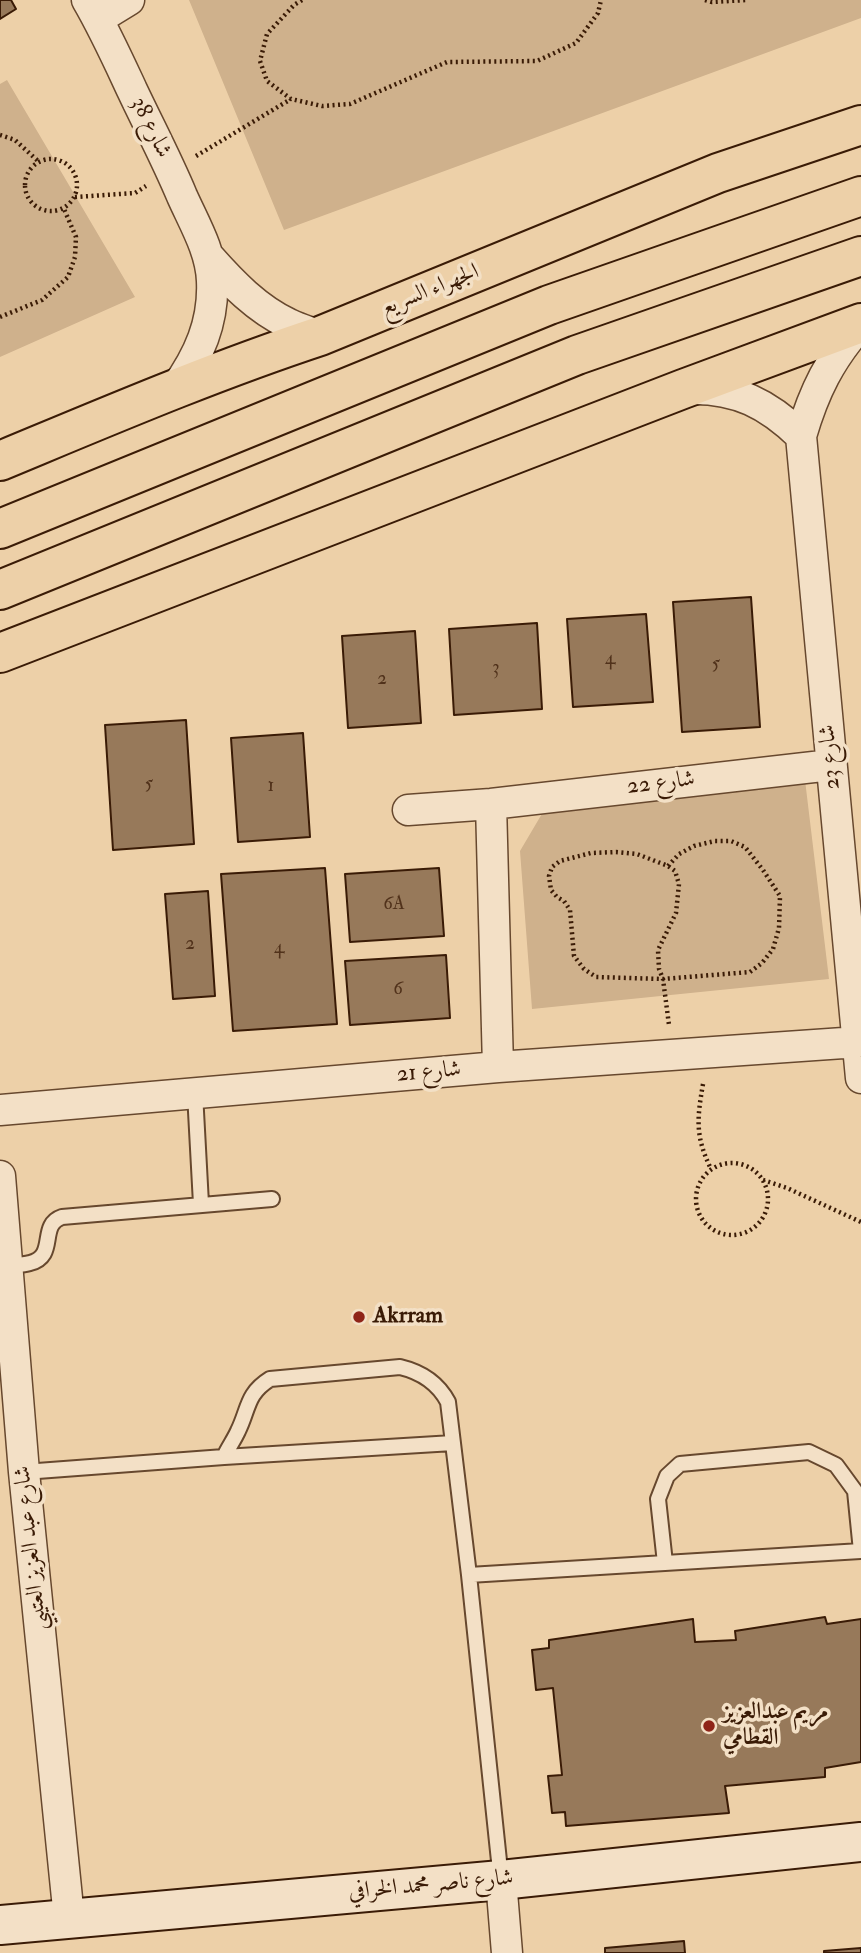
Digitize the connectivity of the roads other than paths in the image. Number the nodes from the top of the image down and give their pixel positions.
1 (129, 0) edge
2 (93, 9) edge
3 (861, 125) edge
4 (861, 196) edge
5 (861, 256) edge
6 (209, 257) junction
7 (861, 323) edge
8 (320, 336) junction
9 (683, 388) junction
10 (175, 389) junction
11 (801, 436) junction
12 (0, 461) edge
13 (0, 529) edge
14 (0, 590) edge
15 (0, 653) edge
16 (831, 765) junction
17 (491, 804) junction
18 (408, 810) dead end
19 (858, 1042) junction
20 (498, 1067) junction
21 (861, 1078) edge
22 (195, 1093) junction
23 (0, 1110) edge
24 (0, 1176) edge
25 (272, 1199) dead end
26 (201, 1205) junction
27 (7, 1266) junction
28 (453, 1443) junction
29 (224, 1457) junction
30 (24, 1472) junction
31 (861, 1551) edge
32 (665, 1563) junction
33 (469, 1575) junction
34 (861, 1842) edge
35 (501, 1880) junction
36 (69, 1918) junction
37 (0, 1925) edge
38 (507, 1953) edge

1 - 2 street
2 - 6 street, شارع 38
3 - 8 main road, الجهراء السريع
4 - 13 main road
5 - 14 main road
6 - 8 street, شارع 38
6 - 10 street, شارع 38
7 - 9 main road
7 - 11 street, شارع 23
8 - 10 main road, الجهراء السريع
9 - 11 street
9 - 15 main road
10 - 12 main road, الجهراء السريع
11 - 16 street, شارع 23
16 - 17 street, شارع 22
16 - 19 street, شارع 23
17 - 18 street, شارع 22
17 - 20 street
19 - 20 street, شارع 21
19 - 21 street, شارع 23
20 - 22 street, شارع 21
22 - 23 street, شارع 21
22 - 26 lane
24 - 27 street, شارع عبد العزيز العتيبي
25 - 26 lane
26 - 27 lane
27 - 30 street, شارع عبد العزيز العتيبي
28 - 29 lane
28 - 29 lane
28 - 33 lane
29 - 30 lane
30 - 36 street, شارع عبد العزيز العتيبي
31 - 32 lane
31 - 32 lane
32 - 33 lane
33 - 35 lane
34 - 35 street, شارع ناصر محمد الخرافي
35 - 36 street, شارع ناصر محمد الخرافي
35 - 38 street
36 - 37 street, شارع ناصر محمد الخرافي

